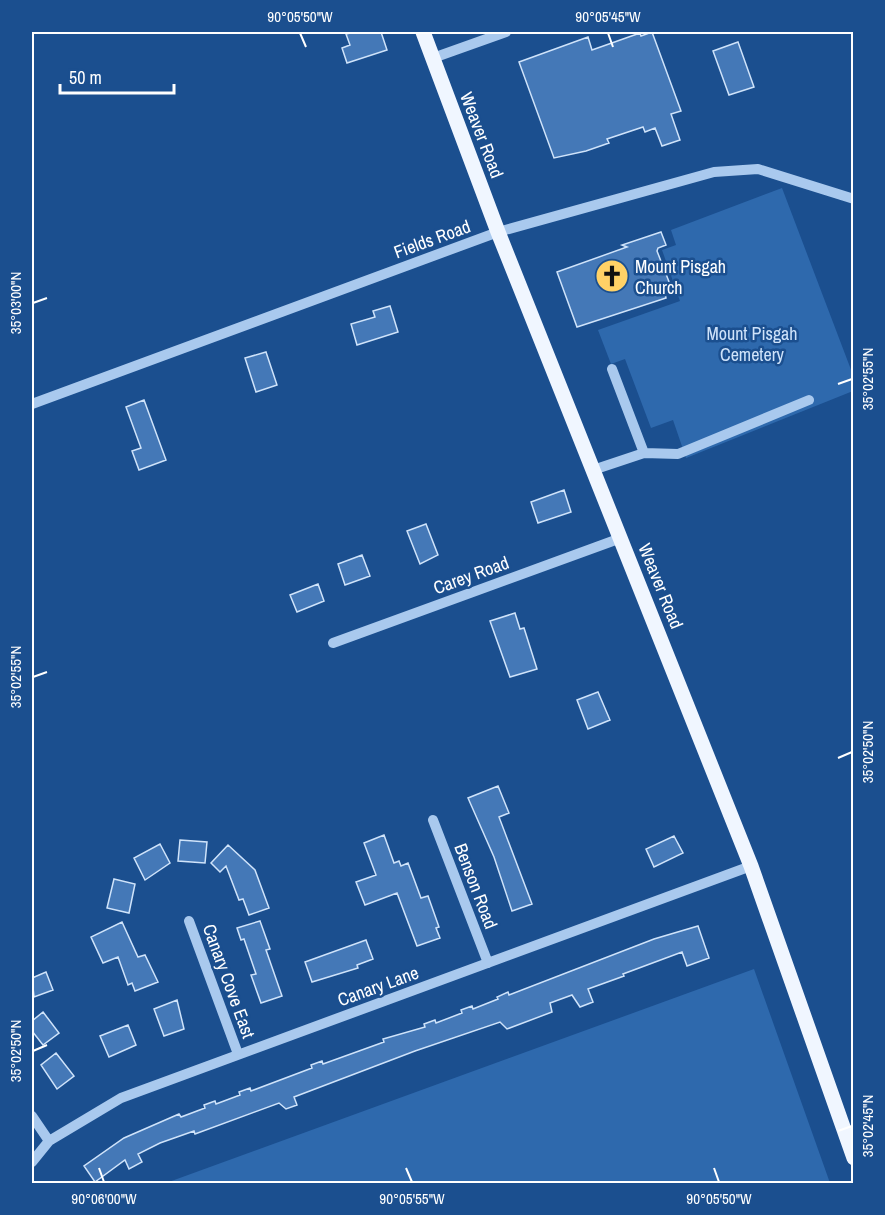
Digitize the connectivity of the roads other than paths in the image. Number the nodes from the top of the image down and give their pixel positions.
1 (423, 32) edge
2 (506, 32) edge
3 (433, 58) junction
4 (854, 199) edge
5 (498, 232) junction
6 (612, 369) dead end
7 (809, 400) dead end
8 (32, 404) edge
9 (644, 453) junction
10 (593, 470) junction
11 (621, 538) junction
12 (333, 643) dead end
13 (433, 820) dead end
14 (751, 866) junction
15 (189, 921) dead end
16 (488, 963) junction
17 (238, 1054) junction
18 (32, 1116) edge
19 (49, 1142) junction
20 (854, 1158) edge
21 (32, 1162) edge

1 - 3 main road, Weaver Road
2 - 3 street
3 - 5 main road, Weaver Road
4 - 5 street, Fields Road
5 - 8 street, Fields Road
5 - 10 main road, Weaver Road
6 - 9 street
7 - 9 street
9 - 10 street
10 - 11 main road, Weaver Road
11 - 12 street, Carey Road
11 - 14 main road, Weaver Road
13 - 16 street, Benson Road
14 - 16 street, Canary Lane
14 - 20 main road, Weaver Road
15 - 17 street, Canary Cove East
16 - 17 street, Canary Lane
17 - 19 street, Canary Lane
18 - 19 street
19 - 21 street, Canary Lane

